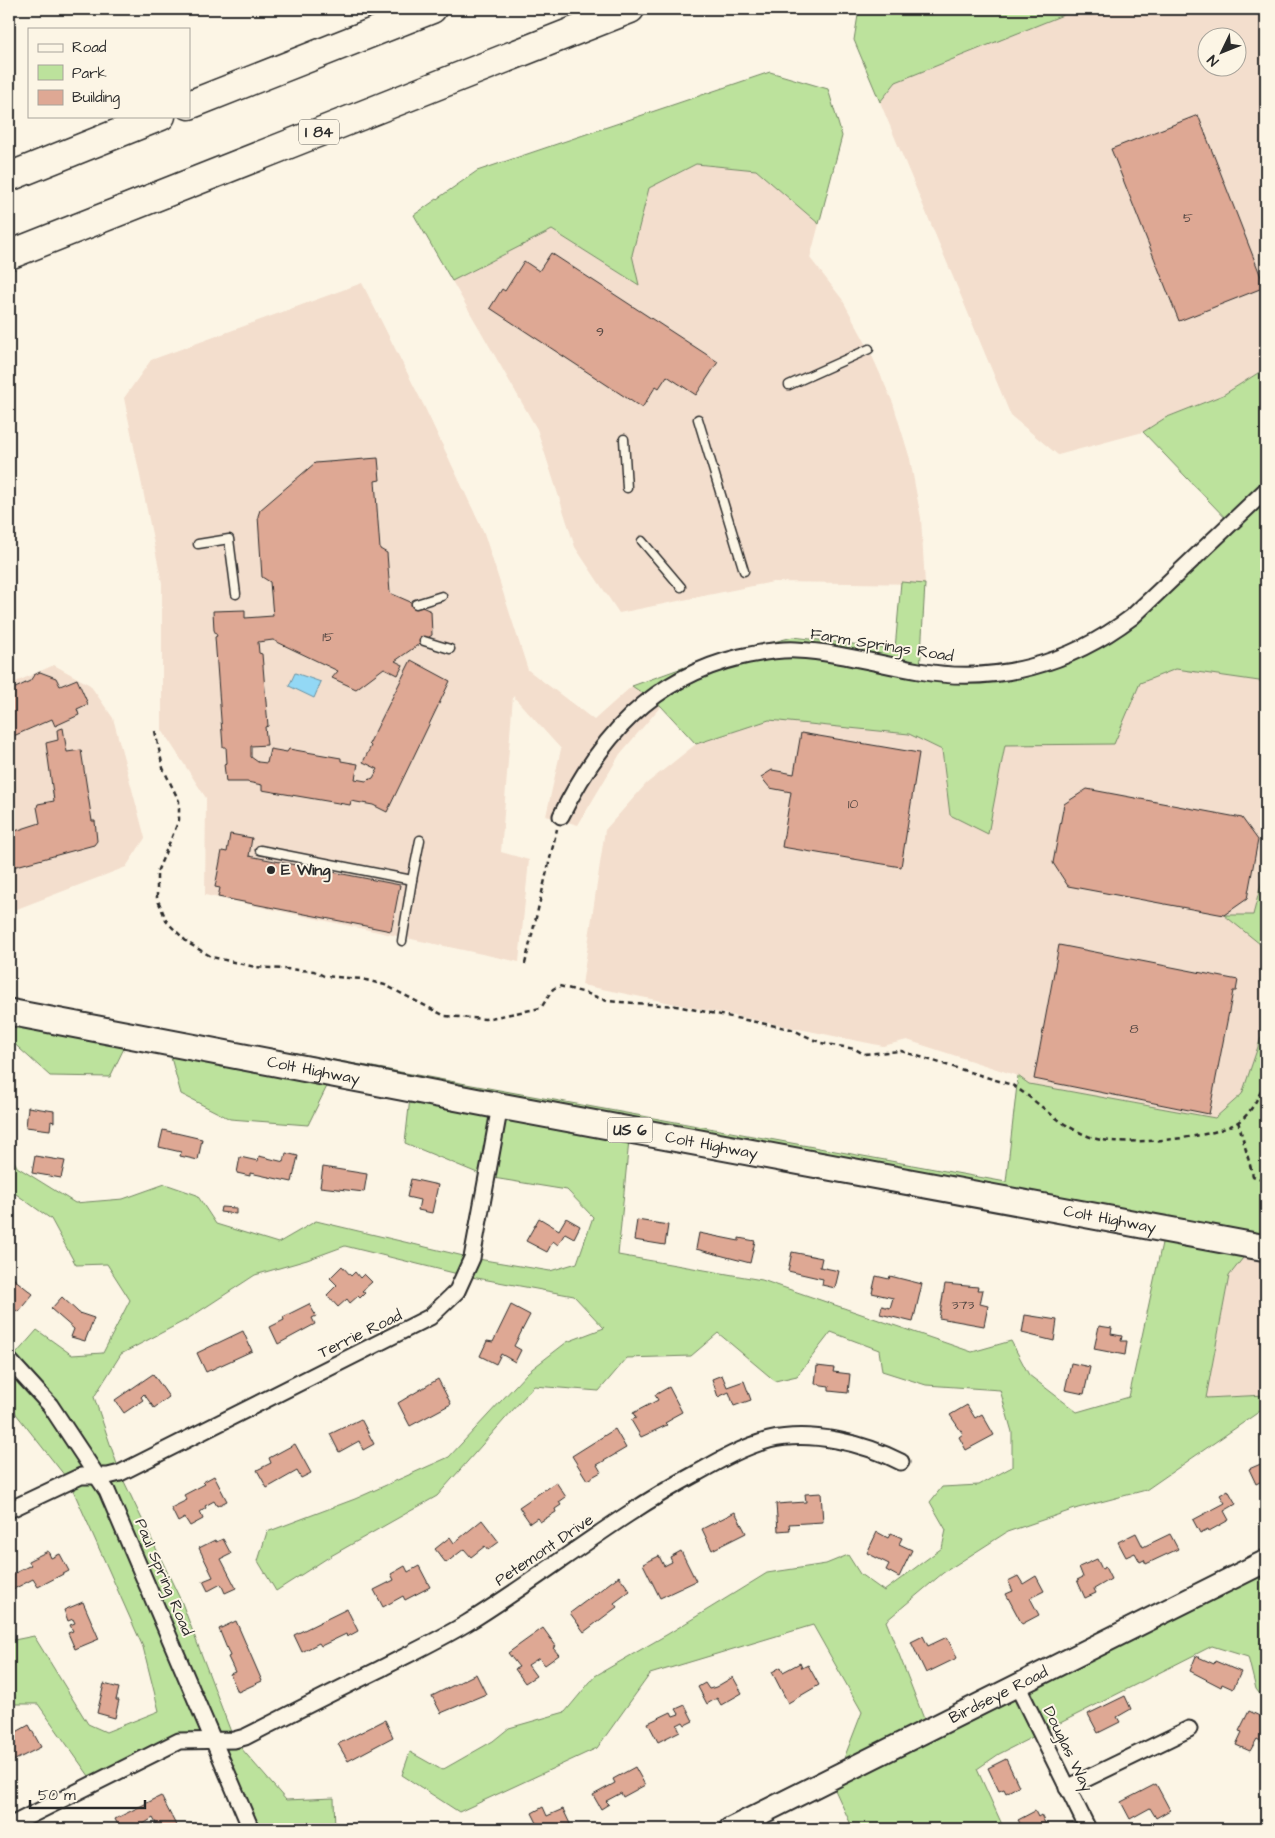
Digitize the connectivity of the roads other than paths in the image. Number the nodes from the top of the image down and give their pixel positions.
1 (432, 9) edge
2 (630, 9) edge
3 (190, 105) edge
4 (156, 118) edge
5 (9, 177) edge
6 (9, 255) edge
7 (869, 349) dead end
8 (789, 386) dead end
9 (698, 419) dead end
10 (624, 440) dead end
11 (627, 488) dead end
12 (1266, 490) edge
13 (642, 541) dead end
14 (198, 544) dead end
15 (744, 570) dead end
16 (681, 588) dead end
17 (236, 594) dead end
18 (442, 596) dead end
19 (416, 604) dead end
20 (424, 641) dead end
21 (450, 649) dead end
22 (560, 816) road end
23 (420, 840) dead end
24 (260, 850) dead end
25 (412, 880) junction
26 (402, 941) dead end
27 (9, 1012) edge
28 (500, 1106) junction
29 (1266, 1248) edge
30 (9, 1360) edge
31 (900, 1462) dead end
32 (98, 1475) junction
33 (9, 1510) edge
34 (1266, 1561) edge
35 (1017, 1685) junction
36 (1189, 1729) dead end
37 (214, 1739) junction
38 (1067, 1788) junction
39 (9, 1826) edge
40 (251, 1829) edge
41 (730, 1829) edge
42 (1088, 1829) edge

1 - 3 highway
2 - 6 highway, I 84
4 - 5 highway
7 - 8 lane
9 - 15 lane
10 - 11 lane
12 - 22 street, Farm Springs Road
13 - 16 lane
14 - 17 lane
18 - 19 lane
20 - 21 lane
23 - 25 lane
24 - 25 lane
25 - 26 lane
27 - 28 highway, Colt Highway / US 6
28 - 29 highway, Colt Highway / US 6
28 - 32 street, Terrie Road
30 - 32 street, Paul Spring Road
31 - 37 street, Petemont Drive
32 - 33 street, Terrie Road
32 - 37 street, Paul Spring Road
34 - 35 main road, Birdseye Road
35 - 38 street, Douglas Way
35 - 41 main road, Birdseye Road
36 - 38 street
37 - 39 street, Petemont Drive
37 - 40 street, Paul Spring Road
38 - 42 street, Douglas Way

